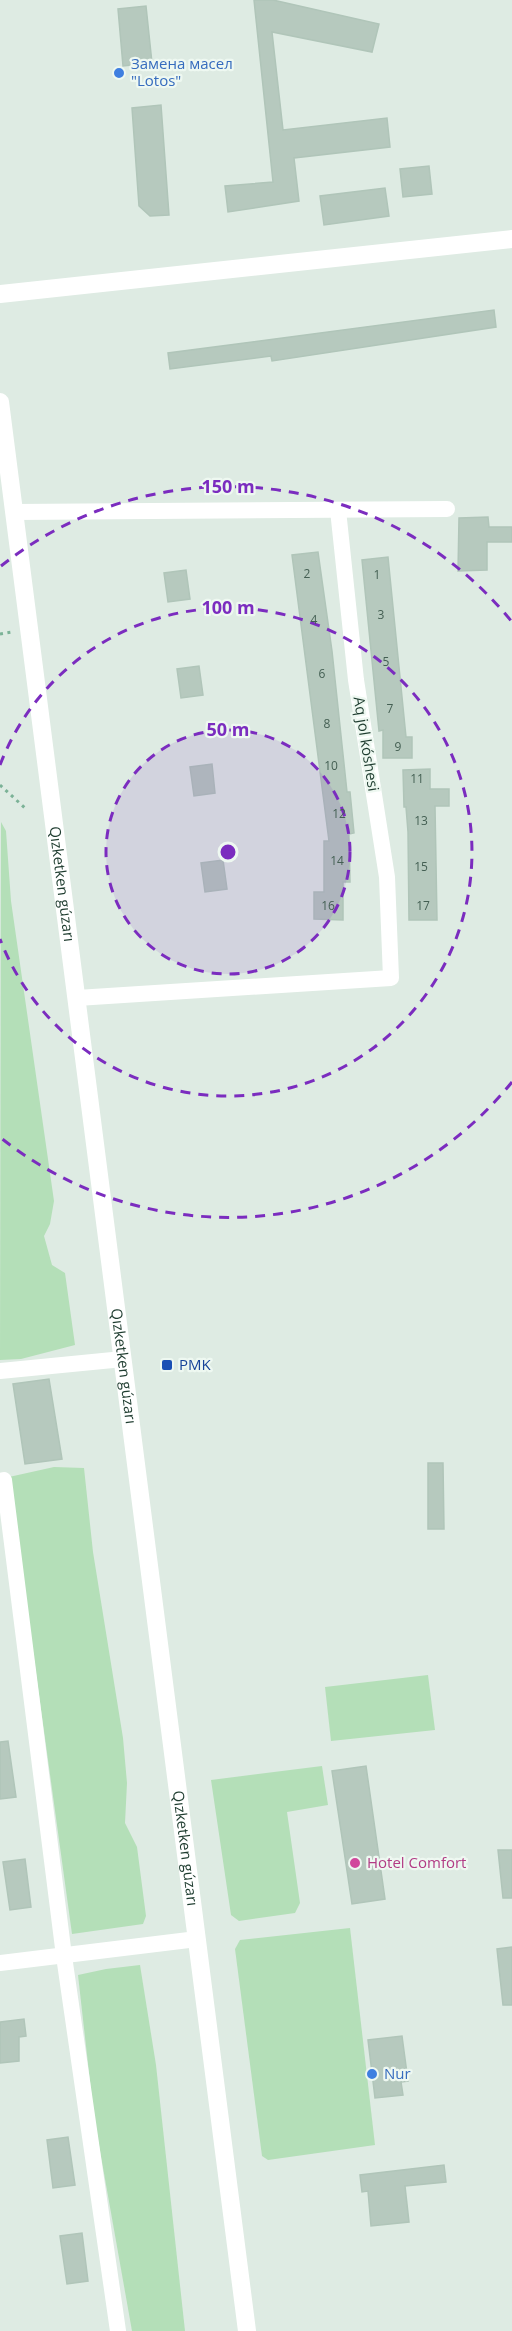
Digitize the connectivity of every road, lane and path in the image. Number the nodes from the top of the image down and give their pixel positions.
1 (512, 240) edge
2 (0, 294) edge
3 (0, 402) edge
4 (447, 509) dead end
5 (338, 510) junction
6 (14, 512) junction
7 (0, 784) edge
8 (25, 808) dead end
9 (77, 998) junction
10 (123, 1359) junction
11 (0, 1371) edge
12 (0, 1481) edge
13 (197, 1940) junction
14 (64, 1956) junction
15 (0, 1963) edge
16 (118, 2331) edge
17 (247, 2331) edge

1 - 2 street
3 - 6 street, Qızketken gúzarı
4 - 5 street
5 - 6 street
5 - 9 street, Aq jol kóshesi
6 - 9 street, Qızketken gúzarı
7 - 8 path
9 - 10 street, Qızketken gúzarı
10 - 11 street
10 - 13 street, Qızketken gúzarı
12 - 14 street
13 - 14 street
13 - 17 street, Qızketken gúzarı
14 - 15 street
14 - 16 street

